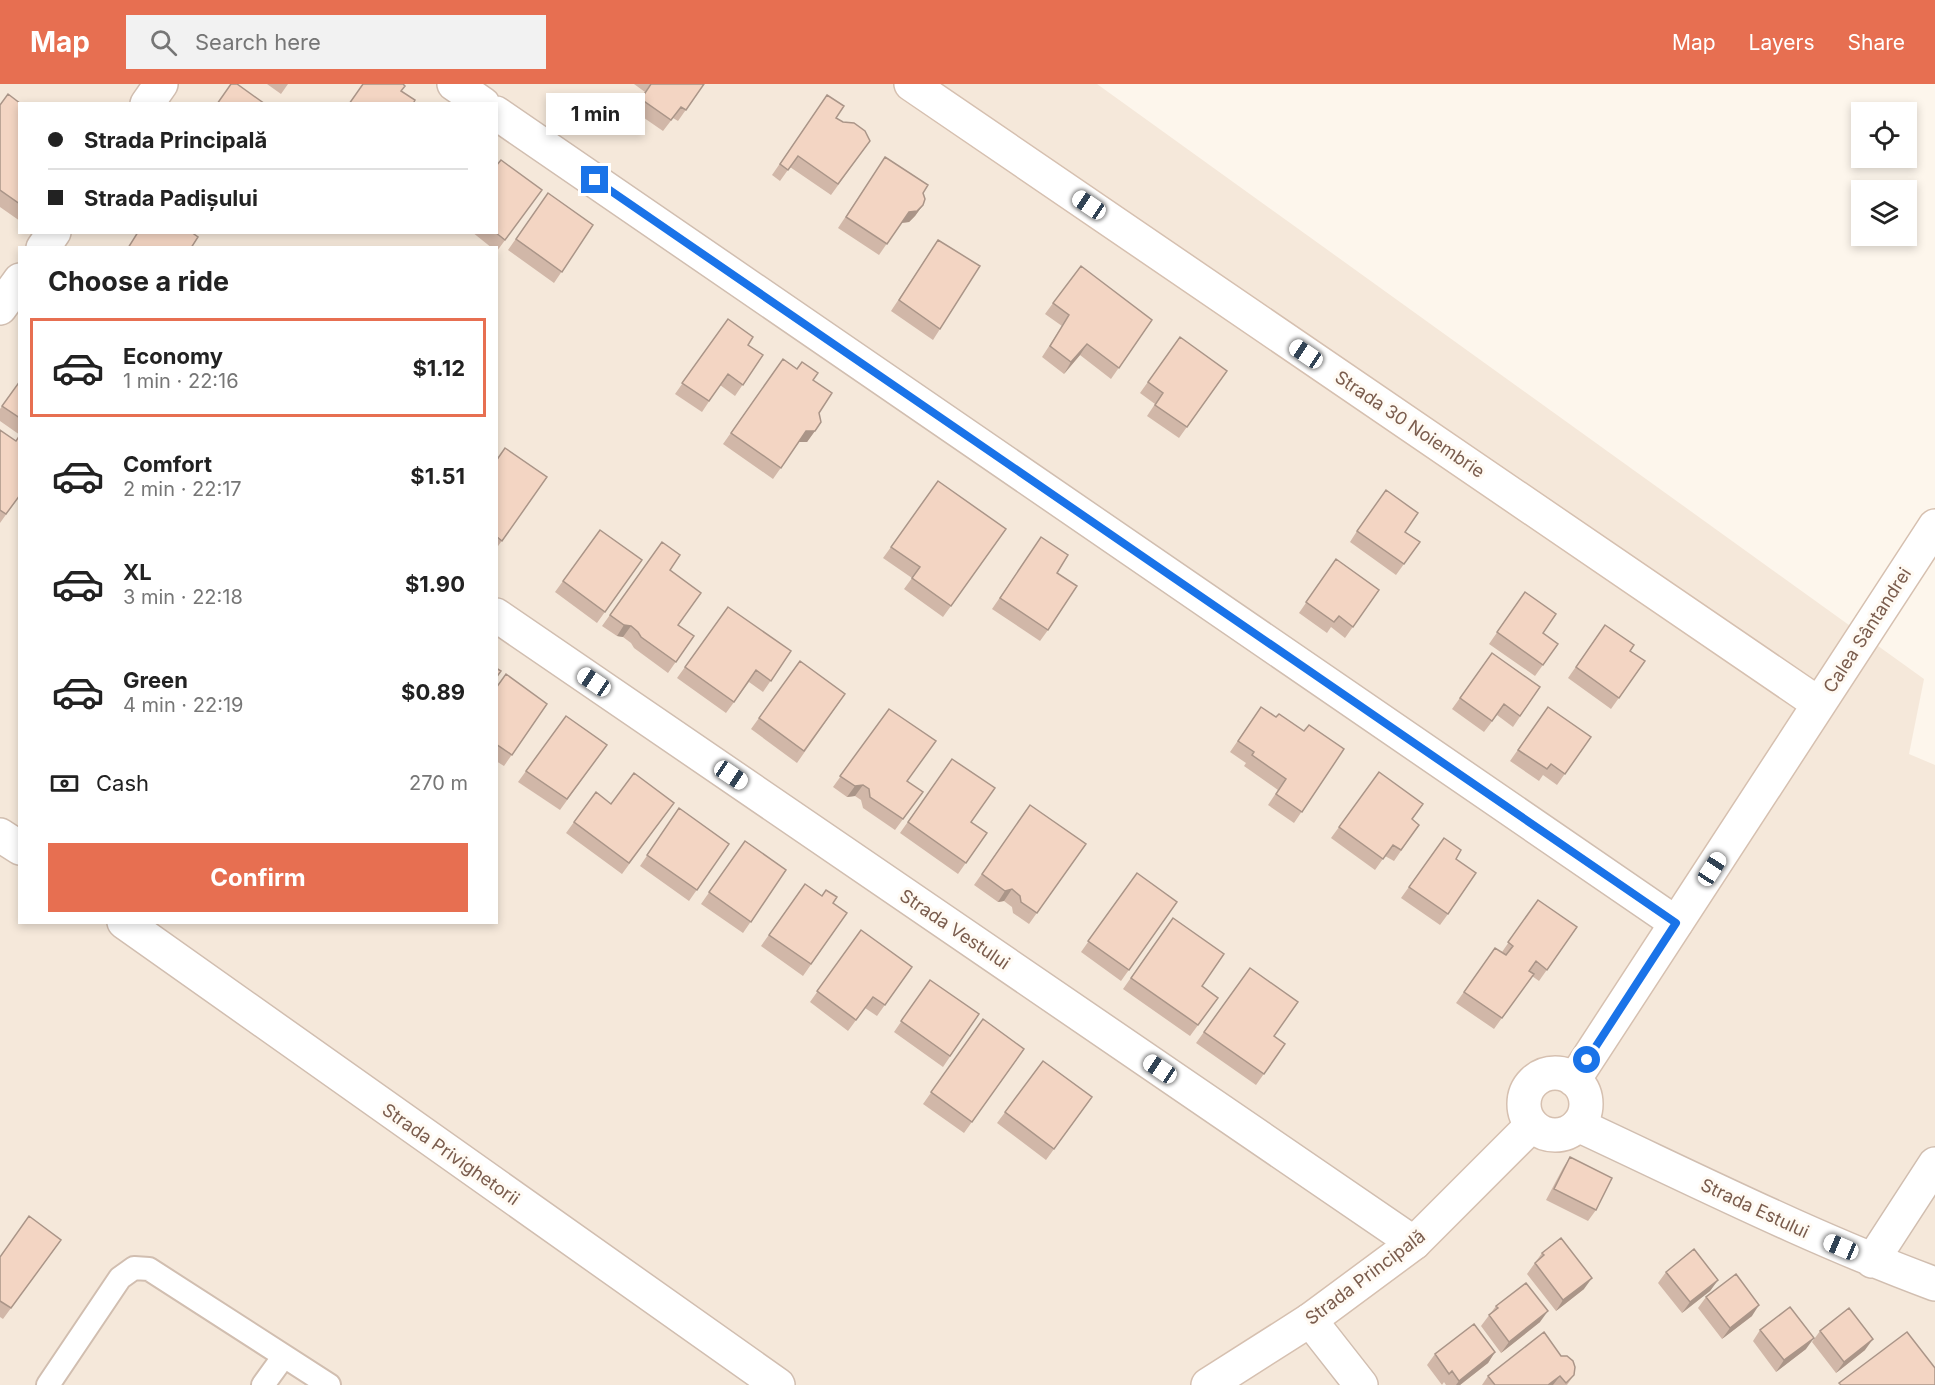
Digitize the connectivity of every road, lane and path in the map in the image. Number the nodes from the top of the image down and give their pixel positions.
1 (160, 84) edge
2 (454, 84) edge
3 (911, 84) edge
4 (148, 102) edge
5 (480, 102) edge
6 (498, 114) edge
7 (1935, 526) edge
8 (498, 616) edge
9 (1819, 704) junction
10 (0, 835) edge
11 (18, 847) edge
12 (1676, 923) junction
13 (127, 924) edge
14 (1574, 1080) junction
15 (1532, 1125) junction
16 (1578, 1125) junction
17 (1935, 1164) edge
18 (1414, 1243) junction
19 (1872, 1261) junction
20 (1935, 1284) edge
21 (1310, 1320) junction
22 (284, 1356) junction
23 (48, 1385) edge
24 (263, 1385) edge
25 (328, 1385) edge
26 (778, 1385) edge
27 (1208, 1385) edge
28 (1361, 1385) edge

1 - 4 street
2 - 5 street
3 - 9 street, Strada 30 Noiembrie
6 - 12 street
7 - 9 street, Calea Sântandrei
8 - 18 street, Strada Vestului
9 - 12 street
10 - 11 street
12 - 14 street
13 - 26 street, Strada Privighetorii
14 - 15 street
14 - 16 street
15 - 16 street
15 - 18 street, Strada Principală
16 - 19 street, Strada Estului
17 - 19 street
18 - 21 street, Strada Principală
19 - 20 street, Strada Estului
21 - 27 street, Strada Principală
21 - 28 street
22 - 23 lane
22 - 24 lane
22 - 25 lane

